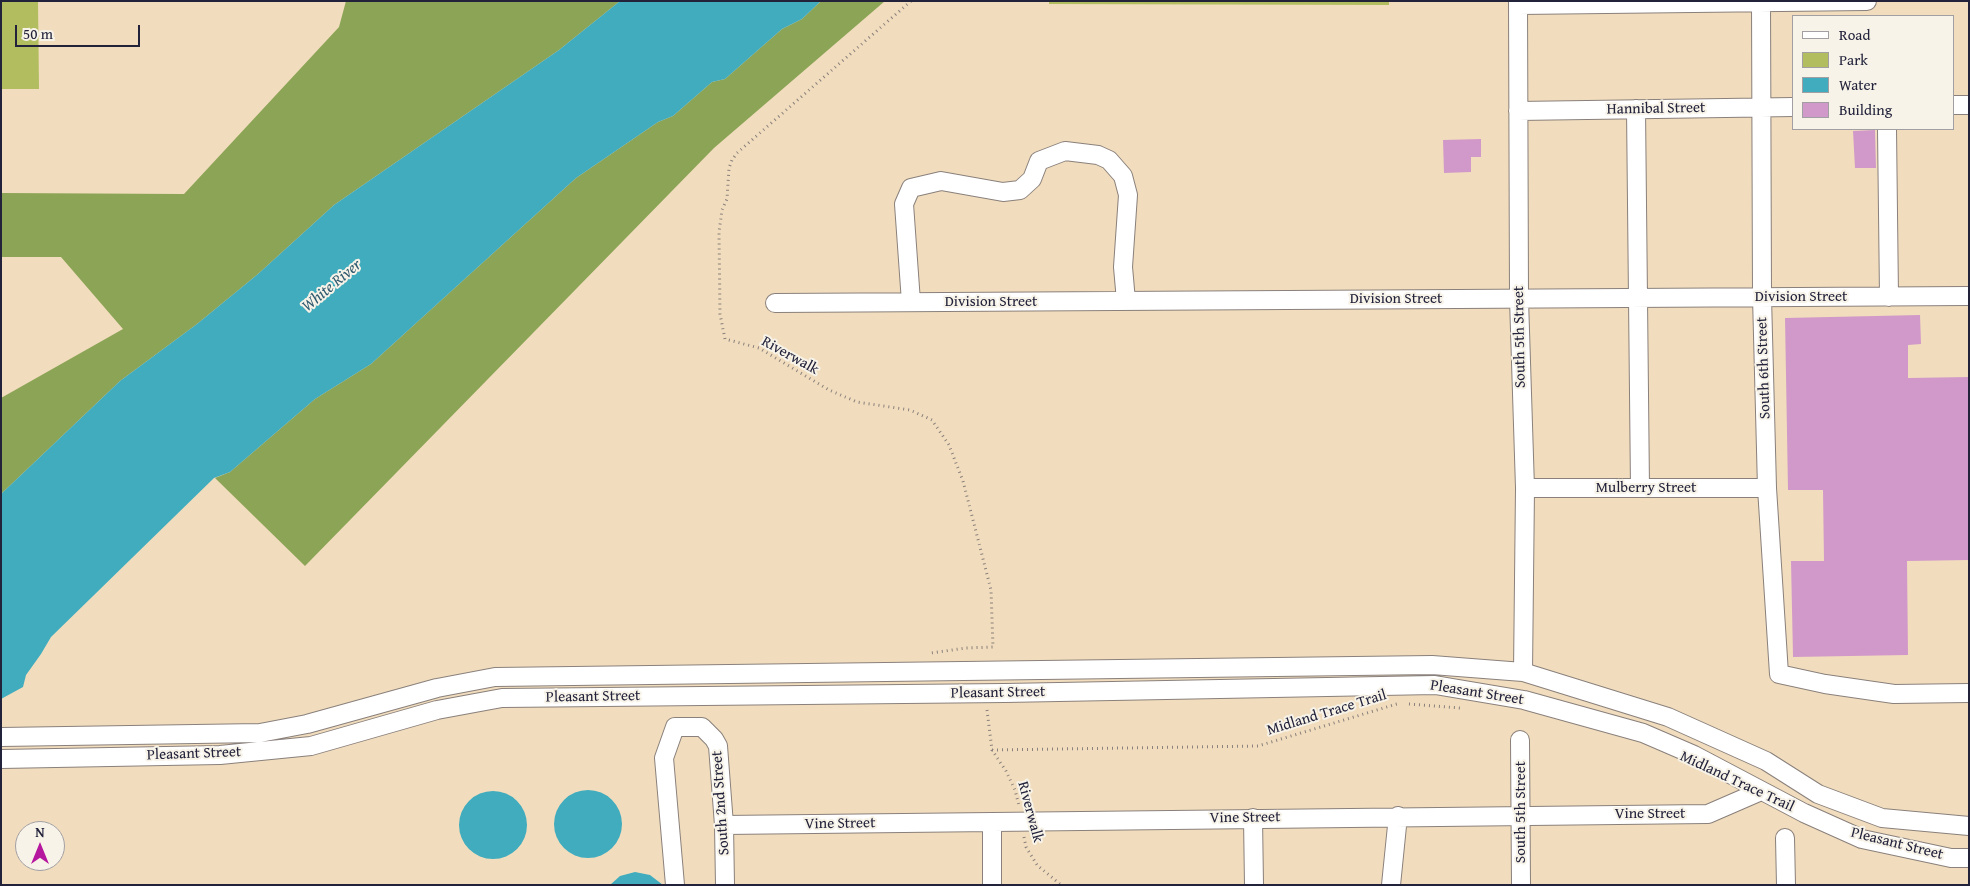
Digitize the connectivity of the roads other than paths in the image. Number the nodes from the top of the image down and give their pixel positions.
1 (1867, 1) edge
2 (1761, 2) edge
3 (1519, 3) edge
4 (1955, 105) edge
5 (1969, 105) edge
6 (1792, 107) edge
7 (1762, 108) junction
8 (1636, 110) junction
9 (1518, 111) junction
10 (1887, 130) edge
11 (1889, 296) junction
12 (1969, 296) edge
13 (1762, 297) junction
14 (1638, 298) junction
15 (1519, 299) junction
16 (1126, 301) junction
17 (911, 302) junction
18 (775, 303) dead end
19 (1524, 488) junction
20 (1640, 488) junction
21 (1767, 488) junction
22 (1523, 672) junction
23 (1969, 693) edge
24 (1, 737) edge
25 (1520, 740) dead end
26 (1, 759) edge
27 (1761, 791) junction
28 (1520, 815) junction
29 (1398, 816) junction
30 (1253, 818) junction
31 (992, 822) junction
32 (724, 825) junction
33 (1969, 826) edge
34 (1785, 838) dead end
35 (1969, 858) edge
36 (675, 885) edge
37 (726, 885) edge
38 (992, 885) edge
39 (1254, 885) edge
40 (1391, 885) edge
41 (1521, 885) edge
42 (1786, 885) edge

1 - 2 street
2 - 3 street
2 - 7 street, South 6th Street
3 - 9 street, South 5th Street
4 - 5 street
6 - 7 street, Hannibal Street
7 - 8 street, Hannibal Street
7 - 13 street, South 6th Street
8 - 9 street, Hannibal Street
8 - 14 street
9 - 15 street, South 5th Street
10 - 11 street
11 - 12 street, Division Street
11 - 13 street, Division Street
13 - 14 street, Division Street
13 - 21 street, South 6th Street
14 - 15 street, Division Street
14 - 20 street
15 - 16 street, Division Street
15 - 19 street, South 5th Street
16 - 17 street, Division Street
16 - 17 street
17 - 18 street, Division Street
19 - 20 street, Mulberry Street
19 - 22 street, South 5th Street
20 - 21 street, Mulberry Street
21 - 23 street, South 6th Street
22 - 24 street, Pleasant Street
22 - 33 street, Pleasant Street
25 - 28 street, South 5th Street
26 - 27 street, Pleasant Street
27 - 28 street, Vine Street
27 - 35 street, Pleasant Street
28 - 29 street, Vine Street
28 - 41 street, South 5th Street
29 - 30 street, Vine Street
29 - 40 street
30 - 31 street, Vine Street
30 - 39 street
31 - 32 street, Vine Street
31 - 38 street
32 - 36 street, South 2nd Street
32 - 37 street, South 2nd Street
34 - 42 street

